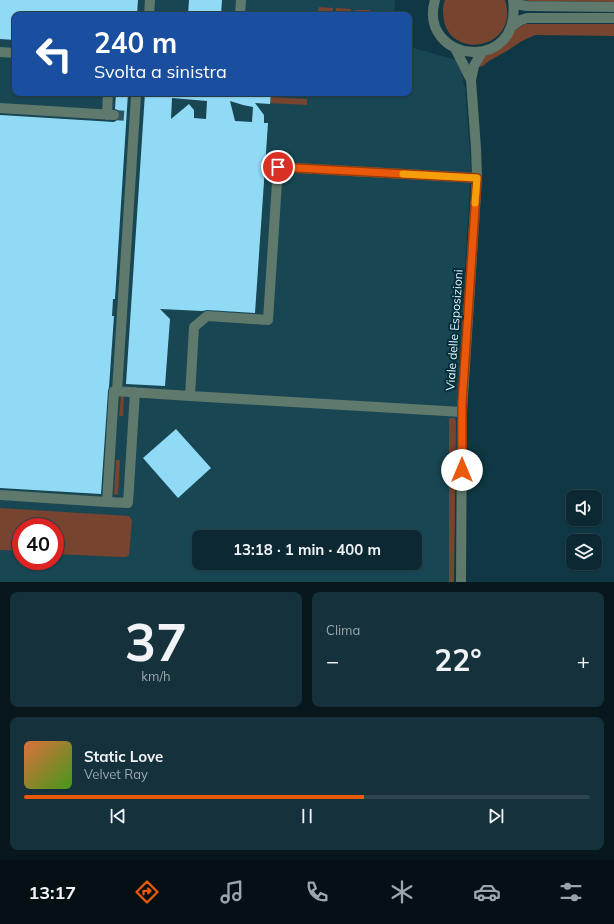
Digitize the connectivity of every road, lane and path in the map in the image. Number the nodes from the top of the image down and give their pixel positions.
1 (150, 0) edge
2 (241, 0) edge
3 (435, 0) edge
4 (513, 0) edge
5 (614, 7) edge
6 (149, 12) edge
7 (240, 12) edge
8 (614, 18) edge
9 (511, 27) junction
10 (456, 48) junction
11 (0, 52) edge
12 (482, 52) junction
13 (12, 53) edge
14 (471, 80) junction
15 (108, 96) edge
16 (136, 96) dead end
17 (0, 108) edge
18 (477, 178) junction
19 (118, 391) junction
20 (135, 392) junction
21 (190, 396) junction
22 (462, 412) junction
23 (0, 495) edge
24 (107, 502) junction
25 (461, 582) edge

1 - 6 street
2 - 7 street
3 - 10 street, Viale delle Esposizioni
4 - 5 street
4 - 9 street
8 - 9 street
9 - 12 street
10 - 12 street, Viale delle Esposizioni
10 - 14 street, Viale delle Esposizioni
11 - 13 street
12 - 14 street, Viale delle Esposizioni
14 - 18 street, Viale delle Esposizioni
15 - 17 street
16 - 19 street
18 - 21 street
18 - 22 street, Viale delle Esposizioni
19 - 20 street
19 - 24 street
20 - 21 street
20 - 24 street
21 - 22 street
22 - 25 street, Viale delle Esposizioni
23 - 24 street

